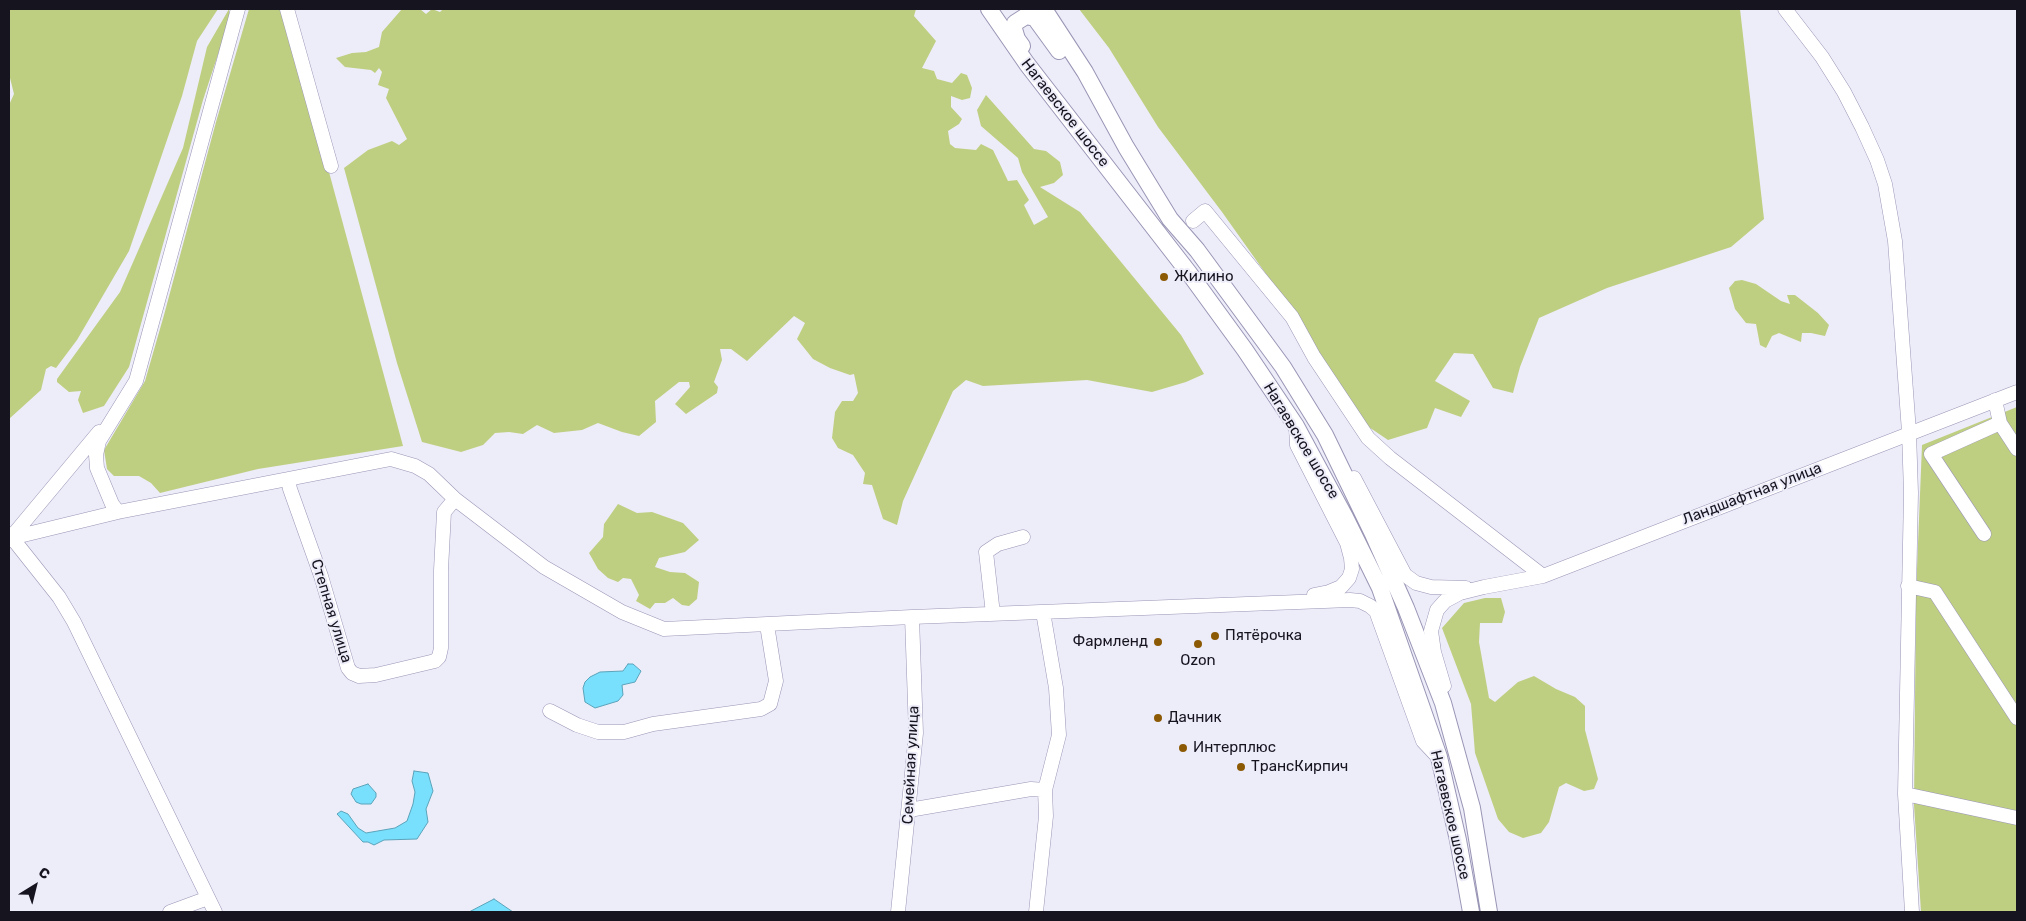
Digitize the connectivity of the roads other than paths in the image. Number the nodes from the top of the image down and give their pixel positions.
1 (238, 9) edge
2 (287, 9) edge
3 (989, 9) edge
4 (1044, 9) edge
5 (1785, 9) edge
6 (1126, 147) junction
7 (331, 166) dead end
8 (1107, 166) junction
9 (1193, 221) dead end
10 (2017, 392) edge
11 (1995, 400) junction
12 (119, 408) junction
13 (2000, 422) junction
14 (1296, 426) junction
15 (1909, 432) junction
16 (1325, 434) junction
17 (2017, 449) edge
18 (288, 479) junction
19 (455, 499) junction
20 (118, 512) junction
21 (1984, 534) dead end
22 (1024, 537) dead end
23 (10, 538) edge
24 (1543, 576) junction
25 (1908, 586) junction
26 (1484, 587) junction
27 (1286, 602) junction
28 (1043, 612) junction
29 (992, 614) junction
30 (912, 617) junction
31 (767, 625) junction
32 (550, 711) dead end
33 (2017, 718) edge
34 (1439, 757) junction
35 (1046, 790) junction
36 (1905, 794) junction
37 (1472, 808) junction
38 (909, 810) junction
39 (2017, 818) edge
40 (208, 898) junction
41 (170, 912) edge
42 (215, 912) edge
43 (898, 912) edge
44 (1036, 912) edge
45 (1471, 912) edge
46 (1489, 912) edge
47 (1912, 912) edge

1 - 12 street
2 - 7 street
3 - 8 main road, Нагаевское шоссе
4 - 6 main road, Нагаевское шоссе
5 - 15 street
6 - 8 main road
6 - 16 main road, Нагаевское шоссе
8 - 14 main road, Нагаевское шоссе
9 - 24 street
10 - 11 street, Ландшафтная улица
11 - 13 street
11 - 15 street, Ландшафтная улица
12 - 20 street
12 - 23 street
13 - 17 street
13 - 21 street
14 - 27 street
14 - 34 main road, Нагаевское шоссе
15 - 24 street, Ландшафтная улица
15 - 25 street
16 - 26 street
16 - 37 main road, Нагаевское шоссе
18 - 19 street
18 - 19 street, Степная улица
18 - 20 street
19 - 31 street
20 - 23 street
22 - 29 street
23 - 40 street
24 - 26 street, Ландшафтная улица
25 - 33 street
25 - 36 street
26 - 37 street
27 - 28 street
27 - 34 street
28 - 29 street
28 - 35 street
29 - 30 street
30 - 31 street
30 - 38 street, Семейная улица
31 - 32 street
34 - 45 main road, Нагаевское шоссе
35 - 38 street
35 - 44 street
36 - 39 street
36 - 47 street
37 - 46 main road, Нагаевское шоссе
38 - 43 street, Семейная улица
40 - 41 street
40 - 42 street

